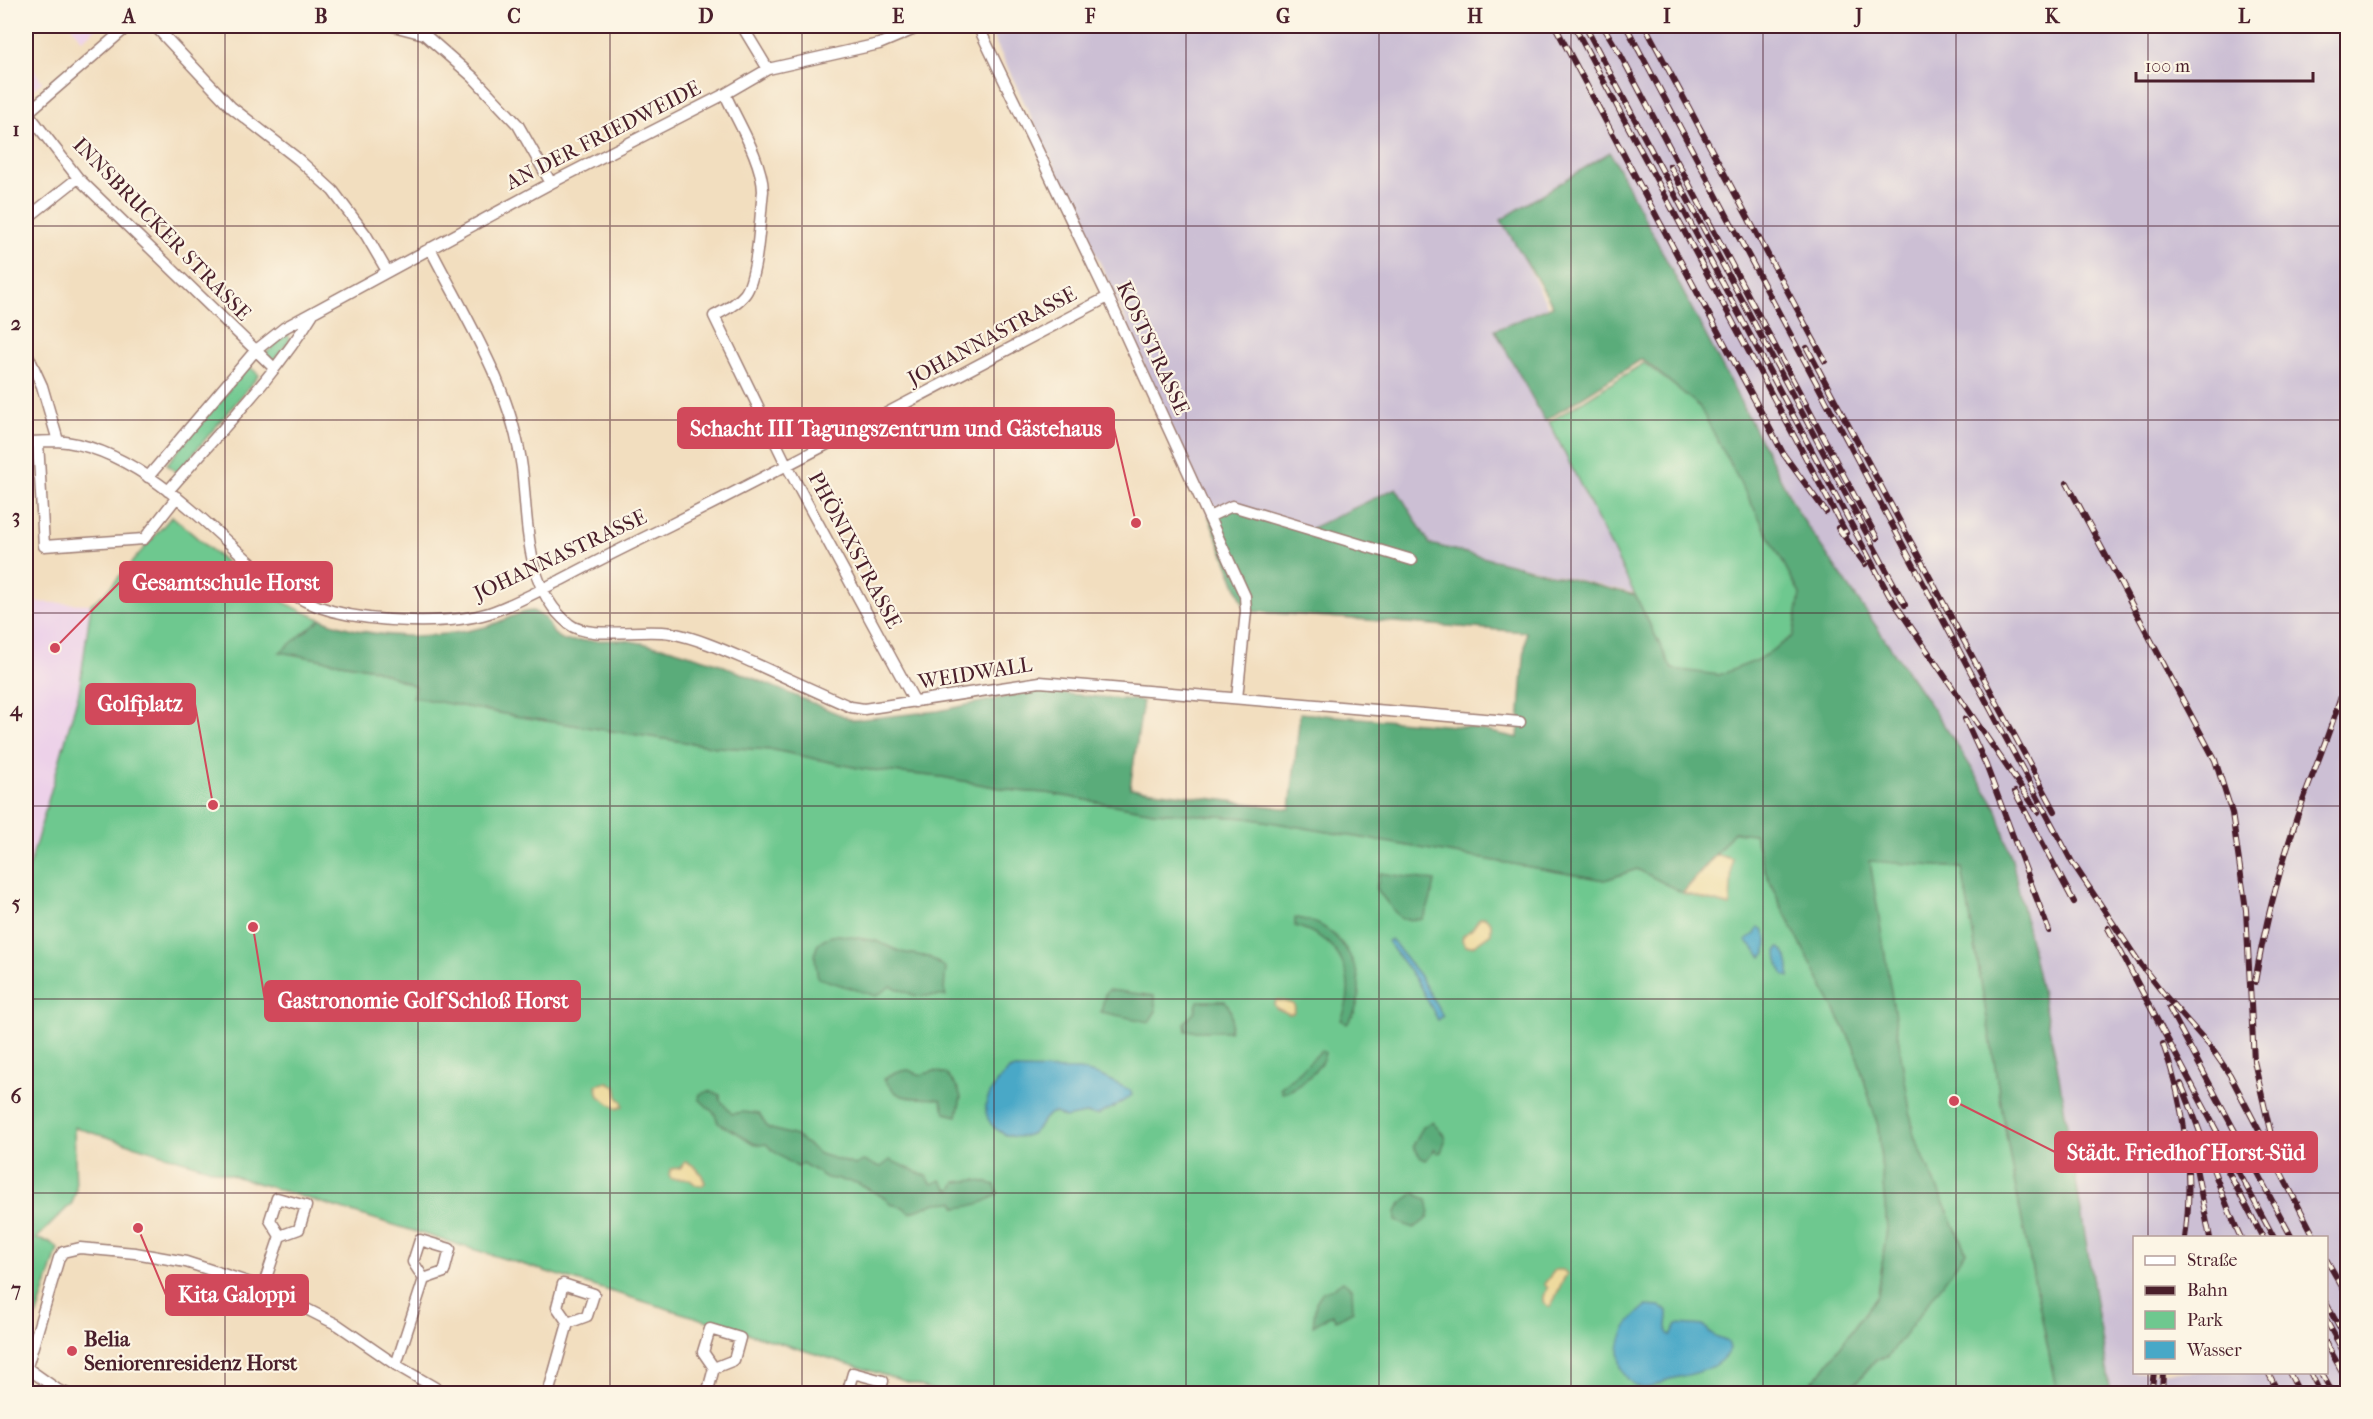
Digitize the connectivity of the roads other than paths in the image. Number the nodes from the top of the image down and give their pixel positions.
1 (128, 26) edge
2 (155, 26) edge
3 (393, 26) edge
4 (742, 26) edge
5 (922, 26) edge
6 (978, 26) edge
7 (423, 30) edge
8 (768, 69) junction
9 (725, 94) junction
10 (26, 113) edge
11 (78, 178) junction
12 (551, 183) junction
13 (26, 219) edge
14 (429, 248) junction
15 (387, 270) junction
16 (1108, 297) junction
17 (314, 312) junction
18 (26, 351) edge
19 (255, 351) junction
20 (274, 369) junction
21 (58, 441) junction
22 (26, 442) edge
23 (38, 442) junction
24 (788, 466) junction
25 (148, 477) junction
26 (173, 494) junction
27 (1209, 517) junction
28 (1413, 560) dead end
29 (542, 589) junction
30 (1237, 698) junction
31 (915, 702) junction
32 (1520, 722) dead end
33 (280, 1236) dead end
34 (424, 1279) dead end
35 (263, 1287) junction
36 (568, 1323) dead end
37 (396, 1365) junction
38 (714, 1368) dead end
39 (26, 1369) edge
40 (68, 1394) edge
41 (446, 1394) edge
42 (548, 1394) edge
43 (707, 1394) edge
44 (848, 1394) edge
45 (879, 1394) edge

1 - 10 street
2 - 15 street
3 - 7 street
4 - 8 street
5 - 8 street, AN DER FRIEDWEIDE
6 - 16 street, KOSTSTRASSE
7 - 12 street
8 - 9 street, AN DER FRIEDWEIDE
9 - 12 street, AN DER FRIEDWEIDE
9 - 24 street, PHÖNIXSTRASSE
10 - 11 street, INNSBRUCKER STRASSE
11 - 13 street
11 - 19 street, INNSBRUCKER STRASSE
12 - 14 street, AN DER FRIEDWEIDE
14 - 15 street, AN DER FRIEDWEIDE
14 - 29 street, WEIDWALL
15 - 17 street, AN DER FRIEDWEIDE
16 - 24 street, JOHANNASTRASSE
16 - 27 street, KOSTSTRASSE
17 - 19 street, AN DER FRIEDWEIDE
17 - 20 street, AN DER FRIEDWEIDE
18 - 21 street
19 - 20 street, INNSBRUCKER STRASSE
19 - 25 street, AN DER FRIEDWEIDE
20 - 26 street, AN DER FRIEDWEIDE
21 - 23 street, JOHANNASTRASSE
21 - 25 street, JOHANNASTRASSE
22 - 23 street, JOHANNASTRASSE
23 - 26 street, AN DER FRIEDWEIDE
24 - 29 street, JOHANNASTRASSE
24 - 31 street, PHÖNIXSTRASSE
25 - 26 street, JOHANNASTRASSE
26 - 29 street, JOHANNASTRASSE
27 - 28 street
27 - 30 street, KOSTSTRASSE
29 - 31 street, WEIDWALL
30 - 31 street, WEIDWALL
30 - 32 street, WEIDWALL
33 - 35 street
34 - 37 street
35 - 37 street
35 - 39 street
36 - 42 street
37 - 41 street
38 - 43 street
39 - 40 street
44 - 45 street

